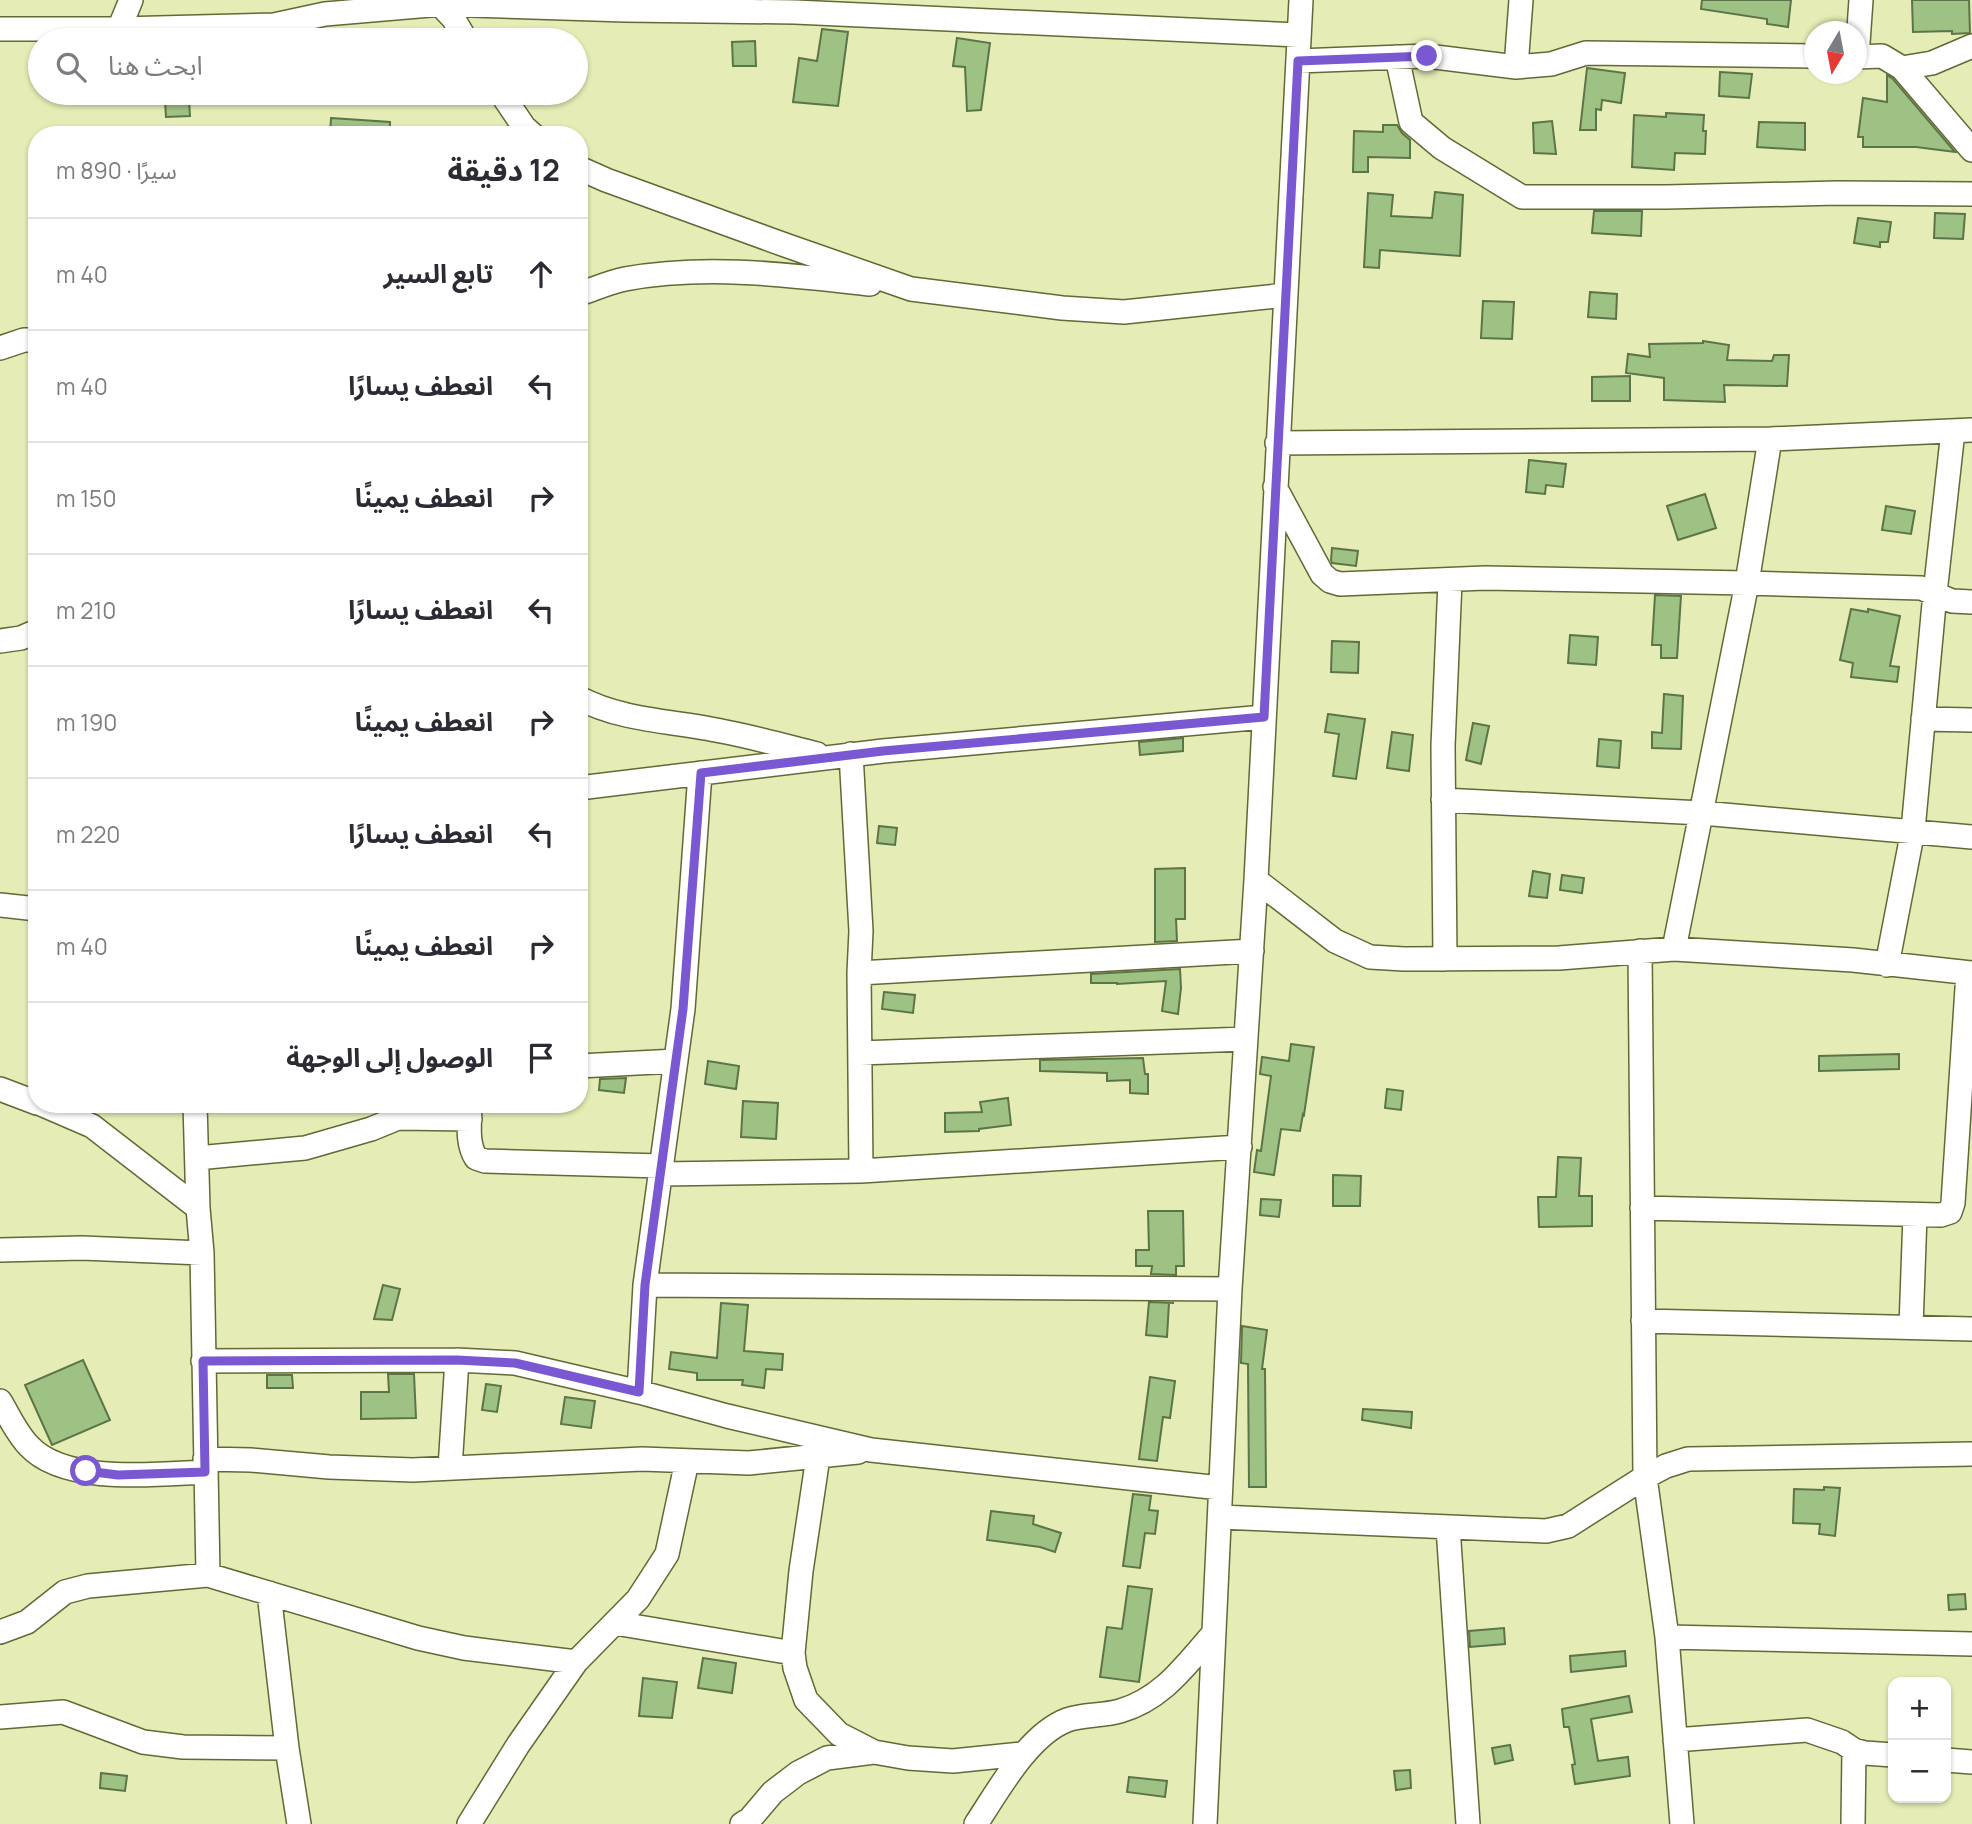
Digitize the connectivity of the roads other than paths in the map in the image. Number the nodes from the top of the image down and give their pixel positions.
1 (131, 0) edge
2 (1301, 0) edge
3 (1521, 0) edge
4 (1861, 0) edge
5 (439, 2) edge
6 (1860, 21) edge
7 (119, 28) edge
8 (158, 28) edge
9 (459, 28) edge
10 (0, 29) edge
11 (28, 29) edge
12 (1299, 35) junction
13 (1972, 46) edge
14 (1804, 56) edge
15 (1397, 57) junction
16 (1867, 57) edge
17 (1298, 61) junction
18 (1516, 67) junction
19 (1902, 68) junction
20 (509, 105) edge
21 (523, 126) edge
22 (1972, 150) edge
23 (588, 172) edge
24 (1972, 194) edge
25 (911, 289) junction
26 (588, 291) edge
27 (1286, 295) junction
28 (28, 340) edge
29 (0, 348) edge
30 (1963, 431) edge
31 (1770, 439) junction
32 (1277, 443) junction
33 (1275, 487) junction
34 (1450, 581) junction
35 (1747, 583) junction
36 (1935, 593) junction
37 (1972, 602) edge
38 (28, 635) edge
39 (0, 641) edge
40 (588, 702) edge
41 (1264, 717) junction
42 (1923, 719) junction
43 (1972, 720) edge
44 (841, 756) junction
45 (701, 773) junction
46 (588, 787) edge
47 (1443, 800) junction
48 (1702, 813) junction
49 (1913, 830) junction
50 (1972, 837) edge
51 (1256, 880) junction
52 (0, 905) edge
53 (28, 908) edge
54 (1674, 949) junction
55 (1252, 951) junction
56 (1640, 951) junction
57 (1444, 959) junction
58 (1887, 965) junction
59 (859, 973) junction
60 (1970, 973) edge
61 (1246, 1039) junction
62 (860, 1053) junction
63 (676, 1061) junction
64 (588, 1066) edge
65 (0, 1090) edge
66 (28, 1099) edge
67 (62, 1113) edge
68 (195, 1113) edge
69 (458, 1113) edge
70 (470, 1113) edge
71 (1240, 1147) junction
72 (197, 1158) junction
73 (661, 1170) junction
74 (861, 1171) junction
75 (198, 1208) junction
76 (1642, 1208) junction
77 (1915, 1215) junction
78 (0, 1250) edge
79 (202, 1253) junction
80 (645, 1285) junction
81 (1230, 1289) junction
82 (1643, 1321) junction
83 (1911, 1327) junction
84 (1972, 1329) edge
85 (457, 1360) junction
86 (203, 1361) junction
87 (639, 1392) junction
88 (3, 1412) edge
89 (872, 1450) junction
90 (1972, 1454) edge
91 (818, 1457) junction
92 (687, 1461) junction
93 (205, 1466) junction
94 (450, 1468) junction
95 (1645, 1477) junction
96 (1220, 1489) junction
97 (1220, 1517) junction
98 (1448, 1527) junction
99 (208, 1575) junction
100 (269, 1593) junction
101 (615, 1623) junction
102 (0, 1632) edge
103 (1213, 1634) junction
104 (1667, 1637) junction
105 (1972, 1644) edge
106 (793, 1653) junction
107 (576, 1662) junction
108 (0, 1717) edge
109 (1675, 1740) junction
110 (287, 1748) junction
111 (1854, 1750) junction
112 (874, 1752) junction
113 (1022, 1754) junction
114 (1888, 1754) edge
115 (1951, 1760) edge
116 (1972, 1762) edge
117 (299, 1824) edge
118 (469, 1824) edge
119 (742, 1824) edge
120 (976, 1824) edge
121 (1205, 1824) edge
122 (1468, 1824) edge
123 (1682, 1824) edge
124 (1853, 1824) edge

1 - 7 street
2 - 12 street
3 - 18 street
4 - 6 street
5 - 8 street
5 - 9 street
5 - 12 street
10 - 11 street
12 - 17 street
13 - 19 street
14 - 18 street
15 - 17 street
15 - 18 street
15 - 24 street
16 - 19 street
17 - 27 street
19 - 22 street
20 - 21 street
23 - 25 street
25 - 26 street
25 - 27 street
27 - 32 street
28 - 29 street
30 - 31 street
30 - 36 street
31 - 32 street
31 - 35 street
32 - 33 street
33 - 34 street
33 - 41 street
34 - 35 street
34 - 47 street
35 - 36 street
35 - 48 street
36 - 37 street
36 - 42 street
38 - 39 street
40 - 44 street
41 - 44 street
41 - 51 street
42 - 43 street
42 - 49 street
44 - 45 street
44 - 59 street
45 - 46 street
45 - 63 street
47 - 48 street
47 - 57 street
48 - 49 street
48 - 54 street
49 - 50 street
49 - 58 street
51 - 55 street
51 - 57 street
52 - 53 street
54 - 56 street
54 - 58 street
55 - 59 street
55 - 61 street
56 - 57 street
56 - 76 street
58 - 60 street
59 - 62 street
60 - 77 street
61 - 62 street
61 - 71 street
62 - 74 street
63 - 64 street
63 - 73 street
65 - 66 street
67 - 75 street
68 - 72 street
69 - 72 street
70 - 73 street
71 - 74 street
71 - 81 street
72 - 75 street
73 - 74 street
73 - 80 street
75 - 79 street
76 - 77 street
76 - 82 street
77 - 83 street
78 - 79 street
79 - 86 street
80 - 81 street
80 - 87 street
81 - 96 street
82 - 83 street
82 - 95 street
83 - 84 street
85 - 86 street
85 - 87 street
85 - 94 street
86 - 93 street
87 - 89 street
88 - 93 street
89 - 91 street
89 - 96 street
90 - 95 street
91 - 92 street
91 - 106 street
92 - 94 street
92 - 101 street
93 - 94 street
93 - 99 street
95 - 98 street
95 - 104 street
96 - 97 street
97 - 98 street
97 - 103 street
98 - 122 street
99 - 100 street
99 - 102 street
100 - 107 street
100 - 110 street
101 - 106 street
101 - 107 street
103 - 113 street
103 - 121 street
104 - 105 street
104 - 109 street
106 - 112 street
107 - 118 street
108 - 110 street
109 - 111 street
109 - 123 street
110 - 117 street
111 - 114 street
111 - 124 street
112 - 113 street
112 - 119 street
113 - 120 street
115 - 116 street

